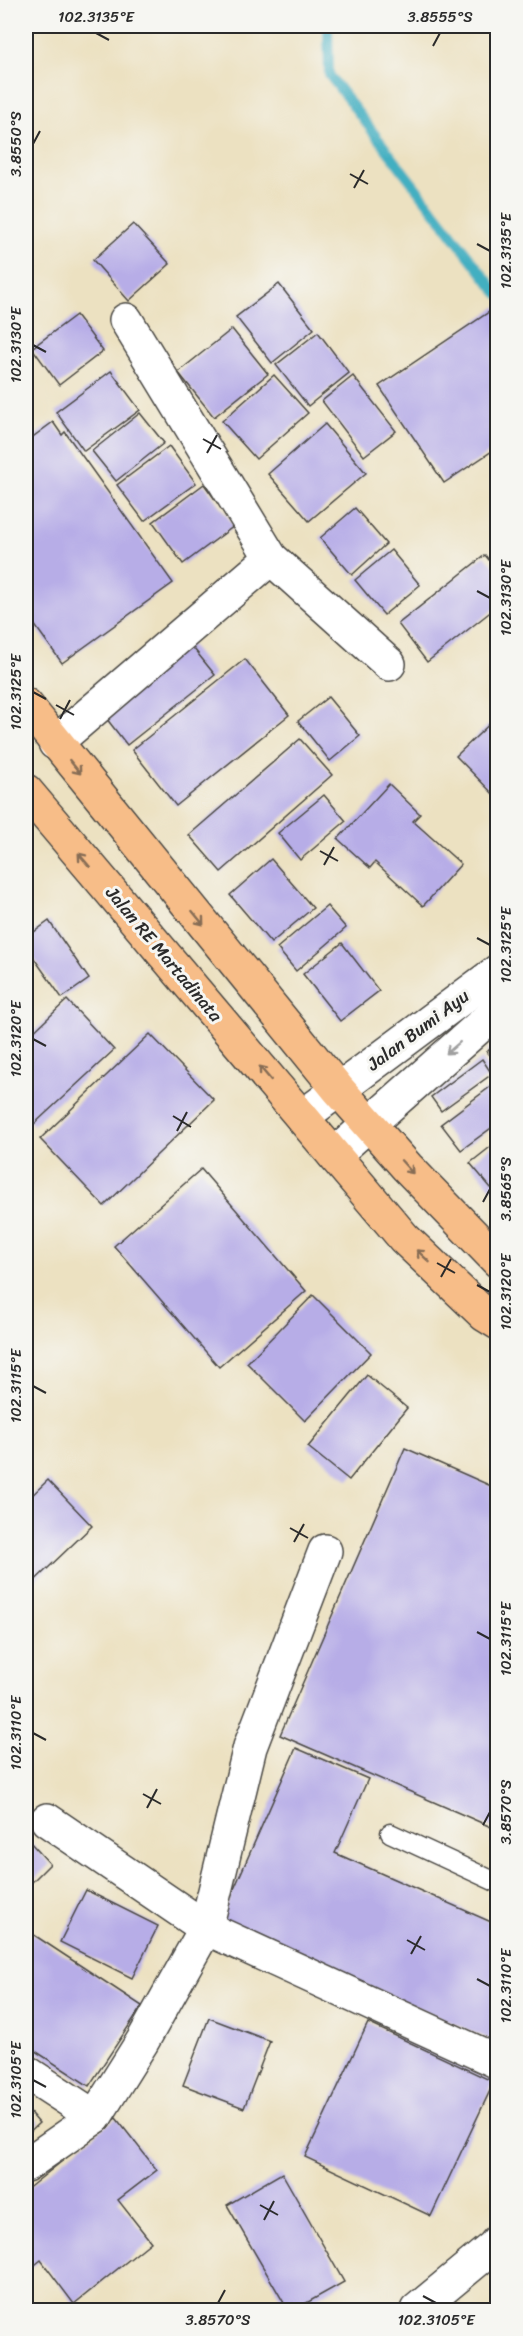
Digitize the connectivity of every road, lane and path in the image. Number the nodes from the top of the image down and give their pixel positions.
1 (126, 320) dead end
2 (271, 558) junction
3 (389, 664) dead end
4 (26, 705) edge
5 (55, 743) junction
6 (26, 791) edge
7 (498, 971) edge
8 (498, 1010) edge
9 (338, 1089) junction
10 (302, 1117) junction
11 (370, 1122) junction
12 (334, 1155) junction
13 (498, 1261) edge
14 (498, 1323) edge
15 (325, 1551) dead end
16 (47, 1820) dead end
17 (390, 1833) dead end
18 (498, 1883) edge
19 (206, 1928) junction
20 (498, 2062) edge
21 (26, 2072) edge
22 (95, 2117) junction
23 (26, 2165) edge
24 (498, 2241) edge
25 (421, 2310) edge

1 - 2 street
2 - 3 street
2 - 5 street
4 - 5 highway
5 -> 9 highway
10 -> 6 highway, Jalan RE Martadinata
7 - 9 street, Jalan Bumi Ayu
8 -> 11 street
9 - 10 street, Jalan Bumi Ayu
9 - 11 highway
10 - 12 highway, Jalan RE Martadinata
11 - 12 street
11 -> 13 highway
14 -> 12 highway, Jalan RE Martadinata
15 - 19 street
16 - 19 street
17 - 18 lane
19 - 20 street
19 - 22 street
21 - 22 street
22 - 23 street
24 - 25 street

